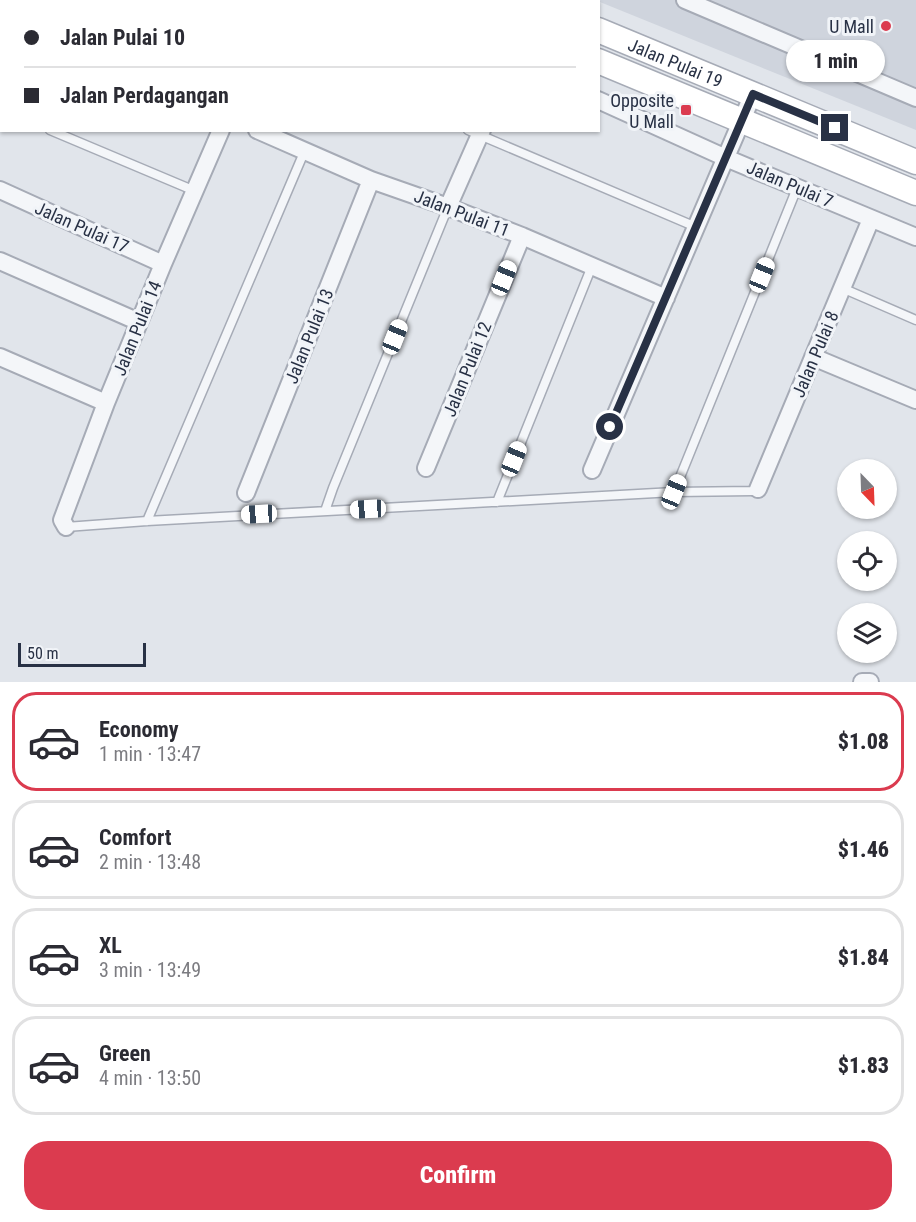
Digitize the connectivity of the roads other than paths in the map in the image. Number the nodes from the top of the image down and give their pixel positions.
1 (685, 0) edge
2 (600, 31) edge
3 (600, 62) edge
4 (753, 94) junction
5 (916, 98) edge
6 (600, 101) edge
7 (742, 120) junction
8 (55, 132) edge
9 (220, 132) edge
10 (262, 132) edge
11 (476, 132) edge
12 (305, 150) junction
13 (726, 158) junction
14 (916, 162) edge
15 (372, 180) junction
16 (797, 188) junction
17 (0, 190) edge
18 (195, 191) junction
19 (916, 193) edge
20 (448, 207) junction
21 (871, 219) junction
22 (696, 227) junction
23 (522, 236) junction
24 (916, 237) edge
25 (0, 261) edge
26 (163, 264) junction
27 (592, 266) junction
28 (842, 288) junction
29 (666, 298) junction
30 (916, 320) edge
31 (139, 322) junction
32 (0, 357) edge
33 (813, 357) junction
34 (916, 400) edge
35 (106, 403) junction
36 (426, 468) dead end
37 (592, 470) dead end
38 (758, 489) joint
39 (674, 492) junction
40 (246, 493) dead end
41 (497, 502) junction
42 (326, 511) junction
43 (147, 520) junction
44 (66, 527) joint

1 - 5 street
2 - 4 main road, Jalan Pulai 19
3 - 7 main road
4 - 7 street
4 - 14 main road, Jalan Pulai 19
6 - 13 street, Jalan Pulai 7
7 - 13 street
7 - 19 main road
8 - 18 lane
9 - 18 street, Jalan Pulai 14
10 - 12 street, Jalan Pulai 11
11 - 20 street
11 - 22 lane
12 - 15 street, Jalan Pulai 11
12 - 43 lane
13 - 16 street, Jalan Pulai 7
13 - 22 street
15 - 20 street, Jalan Pulai 11
15 - 40 street, Jalan Pulai 13
16 - 21 street, Jalan Pulai 7
16 - 39 lane
17 - 26 street, Jalan Pulai 17
18 - 26 street, Jalan Pulai 14
20 - 23 street, Jalan Pulai 11
20 - 42 lane
21 - 24 street, Jalan Pulai 7
21 - 28 street, Jalan Pulai 8
22 - 29 street
23 - 27 street, Jalan Pulai 11
23 - 36 street, Jalan Pulai 12
25 - 31 street
26 - 31 street, Jalan Pulai 14
27 - 29 street, Jalan Pulai 11
27 - 41 lane
28 - 30 lane
28 - 33 street, Jalan Pulai 8
29 - 37 street
31 - 35 street, Jalan Pulai 14
32 - 35 street
33 - 34 street
33 - 38 street, Jalan Pulai 8
35 - 44 street, Jalan Pulai 14
38 - 39 lane
39 - 41 lane
41 - 42 lane
42 - 43 lane
43 - 44 lane

